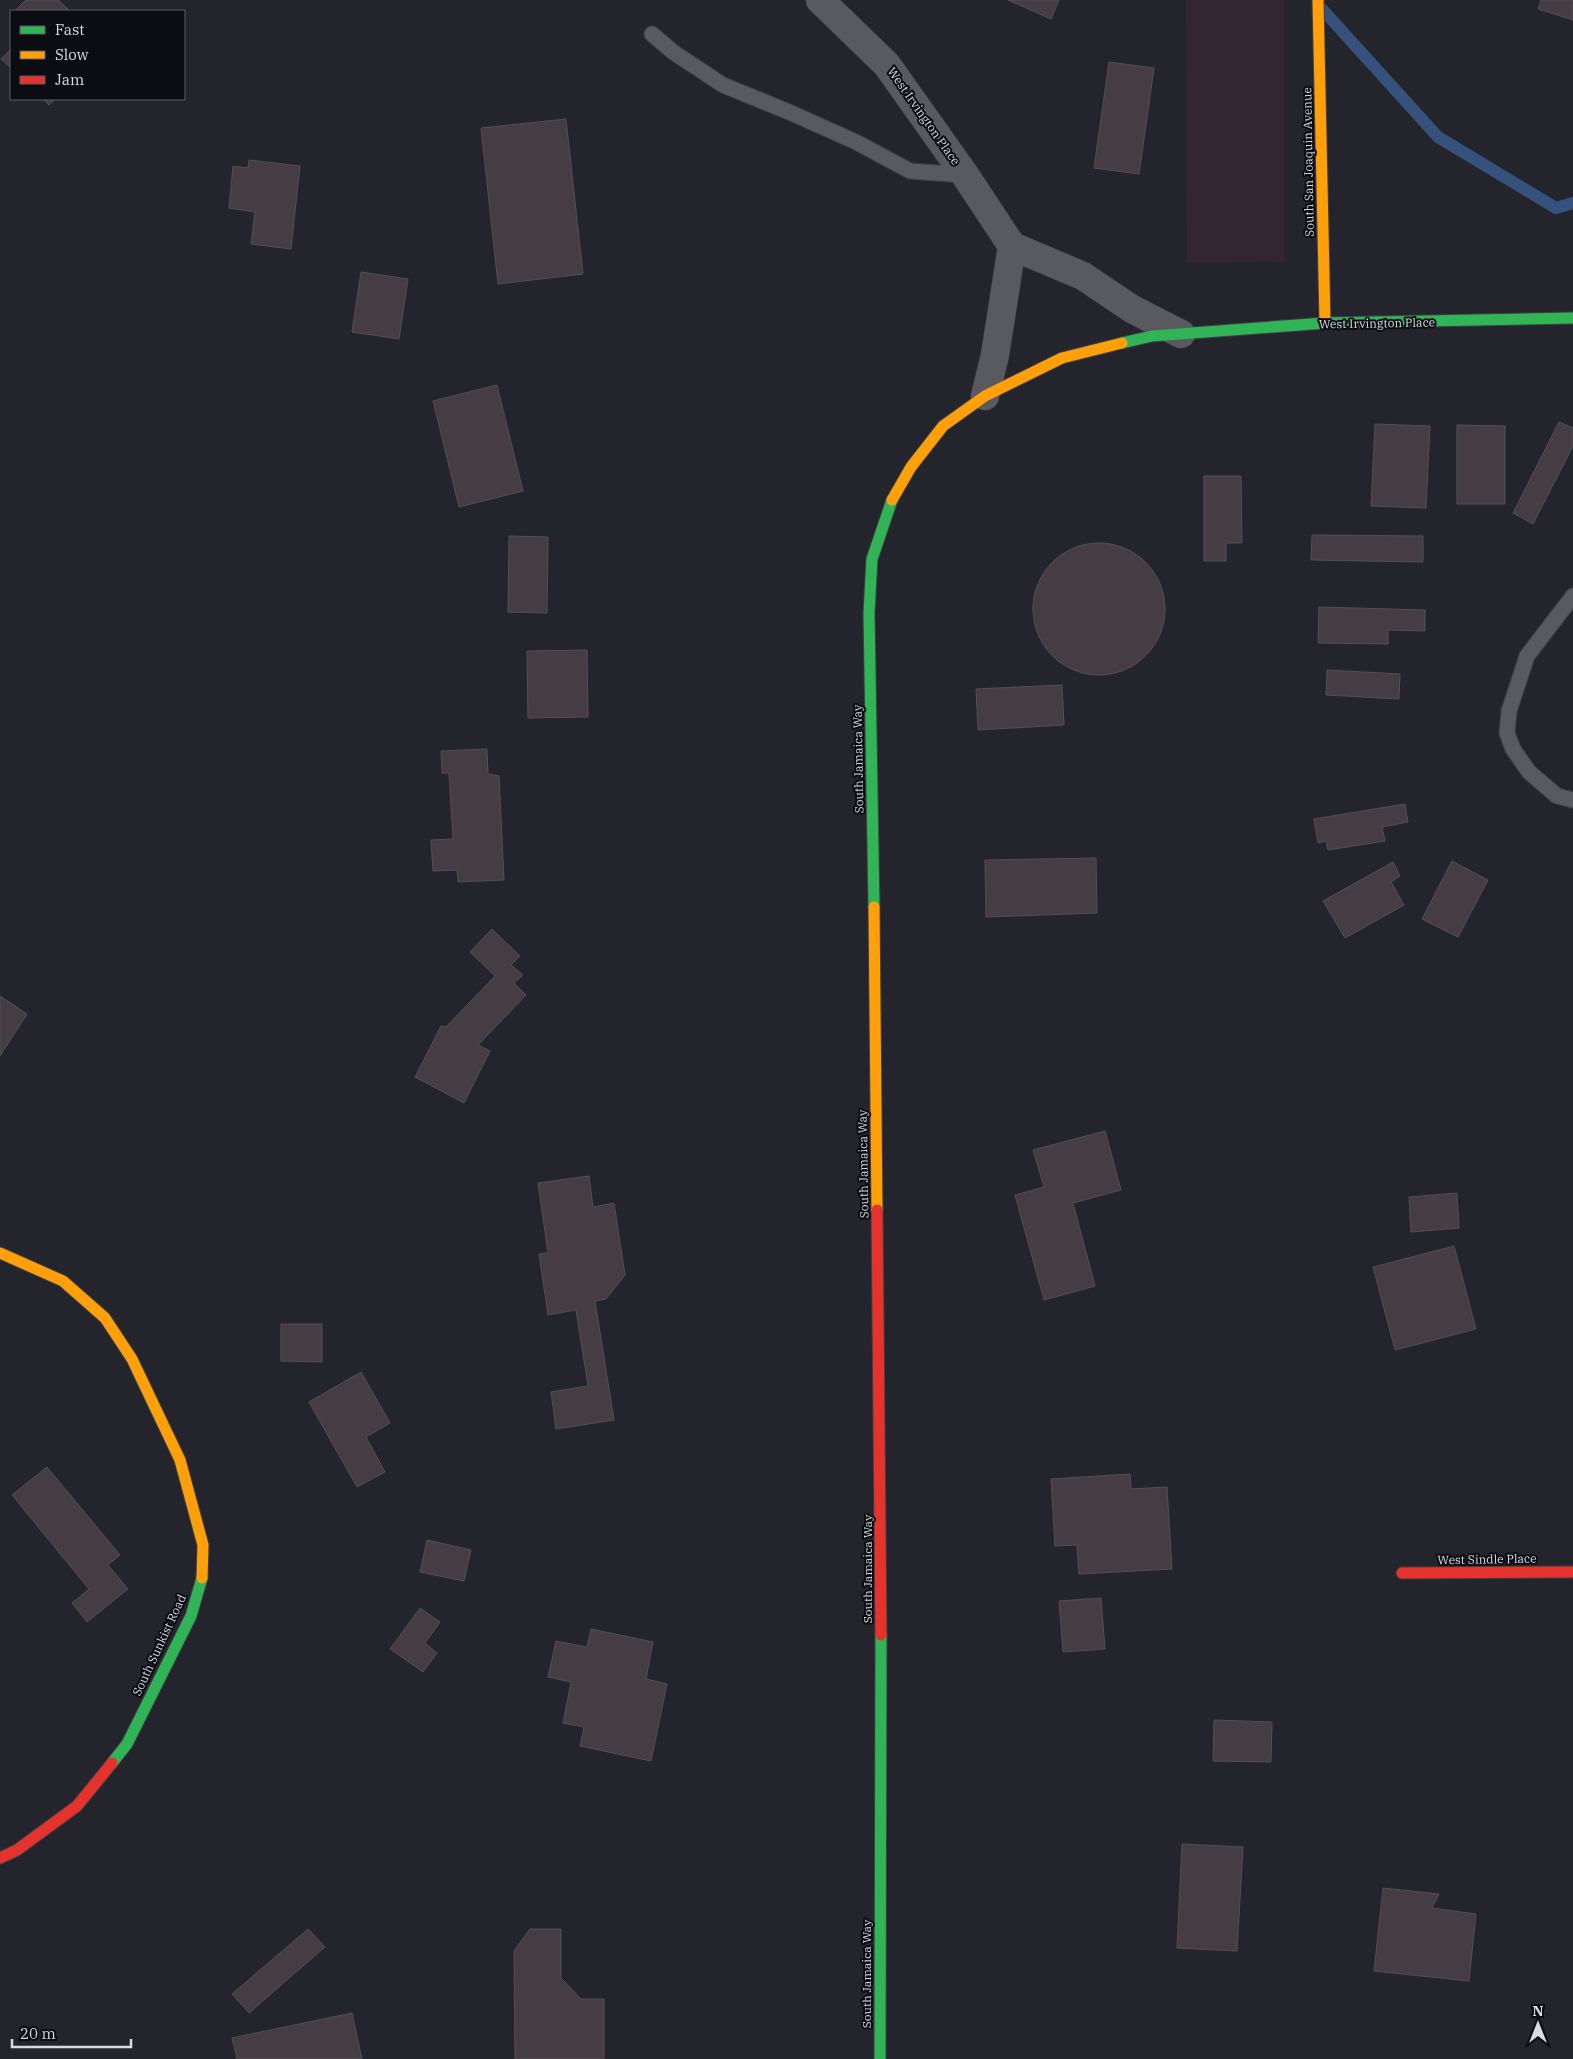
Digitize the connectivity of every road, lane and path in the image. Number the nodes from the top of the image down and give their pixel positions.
1 (820, 0) edge
2 (1318, 0) edge
3 (652, 34) dead end
4 (965, 175) junction
5 (1012, 246) junction
6 (1573, 318) edge
7 (1325, 323) junction
8 (1181, 334) junction
9 (1062, 358) joint
10 (984, 396) junction
11 (1573, 596) edge
12 (1573, 800) edge
13 (0, 1253) edge
14 (1573, 1572) edge
15 (1402, 1573) dead end
16 (0, 1858) edge
17 (880, 2059) edge

1 - 4 street, West Irvington Place
2 - 7 street, South San Joaquin Avenue
3 - 4 lane
4 - 5 street, West Irvington Place
5 - 8 street
5 - 10 street
6 - 7 street, West Irvington Place
7 - 8 street, West Irvington Place
8 - 9 street, West Irvington Place
9 - 10 street, South Jamaica Way
10 - 17 street, South Jamaica Way
11 - 12 lane
13 - 16 street, South Sunkist Road
14 - 15 street, West Sindle Place

